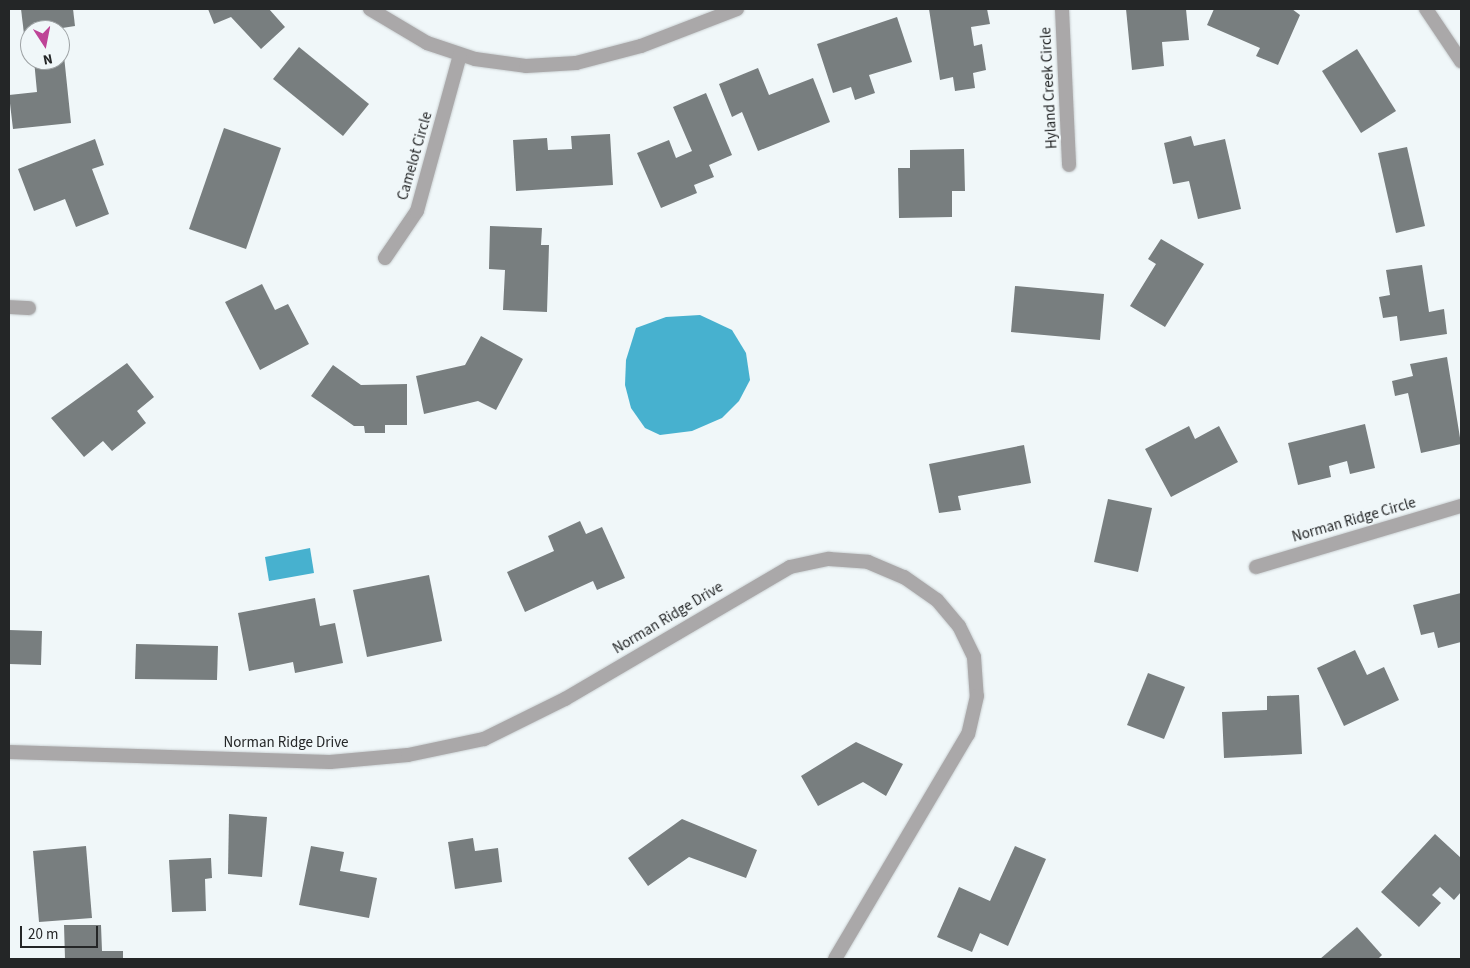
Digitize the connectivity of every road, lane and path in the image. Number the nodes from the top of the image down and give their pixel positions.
1 (370, 9) edge
2 (737, 9) edge
3 (1062, 9) edge
4 (1426, 9) edge
5 (460, 55) junction
6 (1461, 61) edge
7 (1068, 166) dead end
8 (385, 258) dead end
9 (9, 306) edge
10 (29, 308) dead end
11 (1461, 506) edge
12 (1256, 567) dead end
13 (9, 752) edge
14 (835, 959) edge

1 - 5 street
2 - 5 street
3 - 7 street, Hyland Creek Circle
4 - 6 street
5 - 8 street, Camelot Circle
9 - 10 street
11 - 12 street, Norman Ridge Circle
13 - 14 street, Norman Ridge Drive

